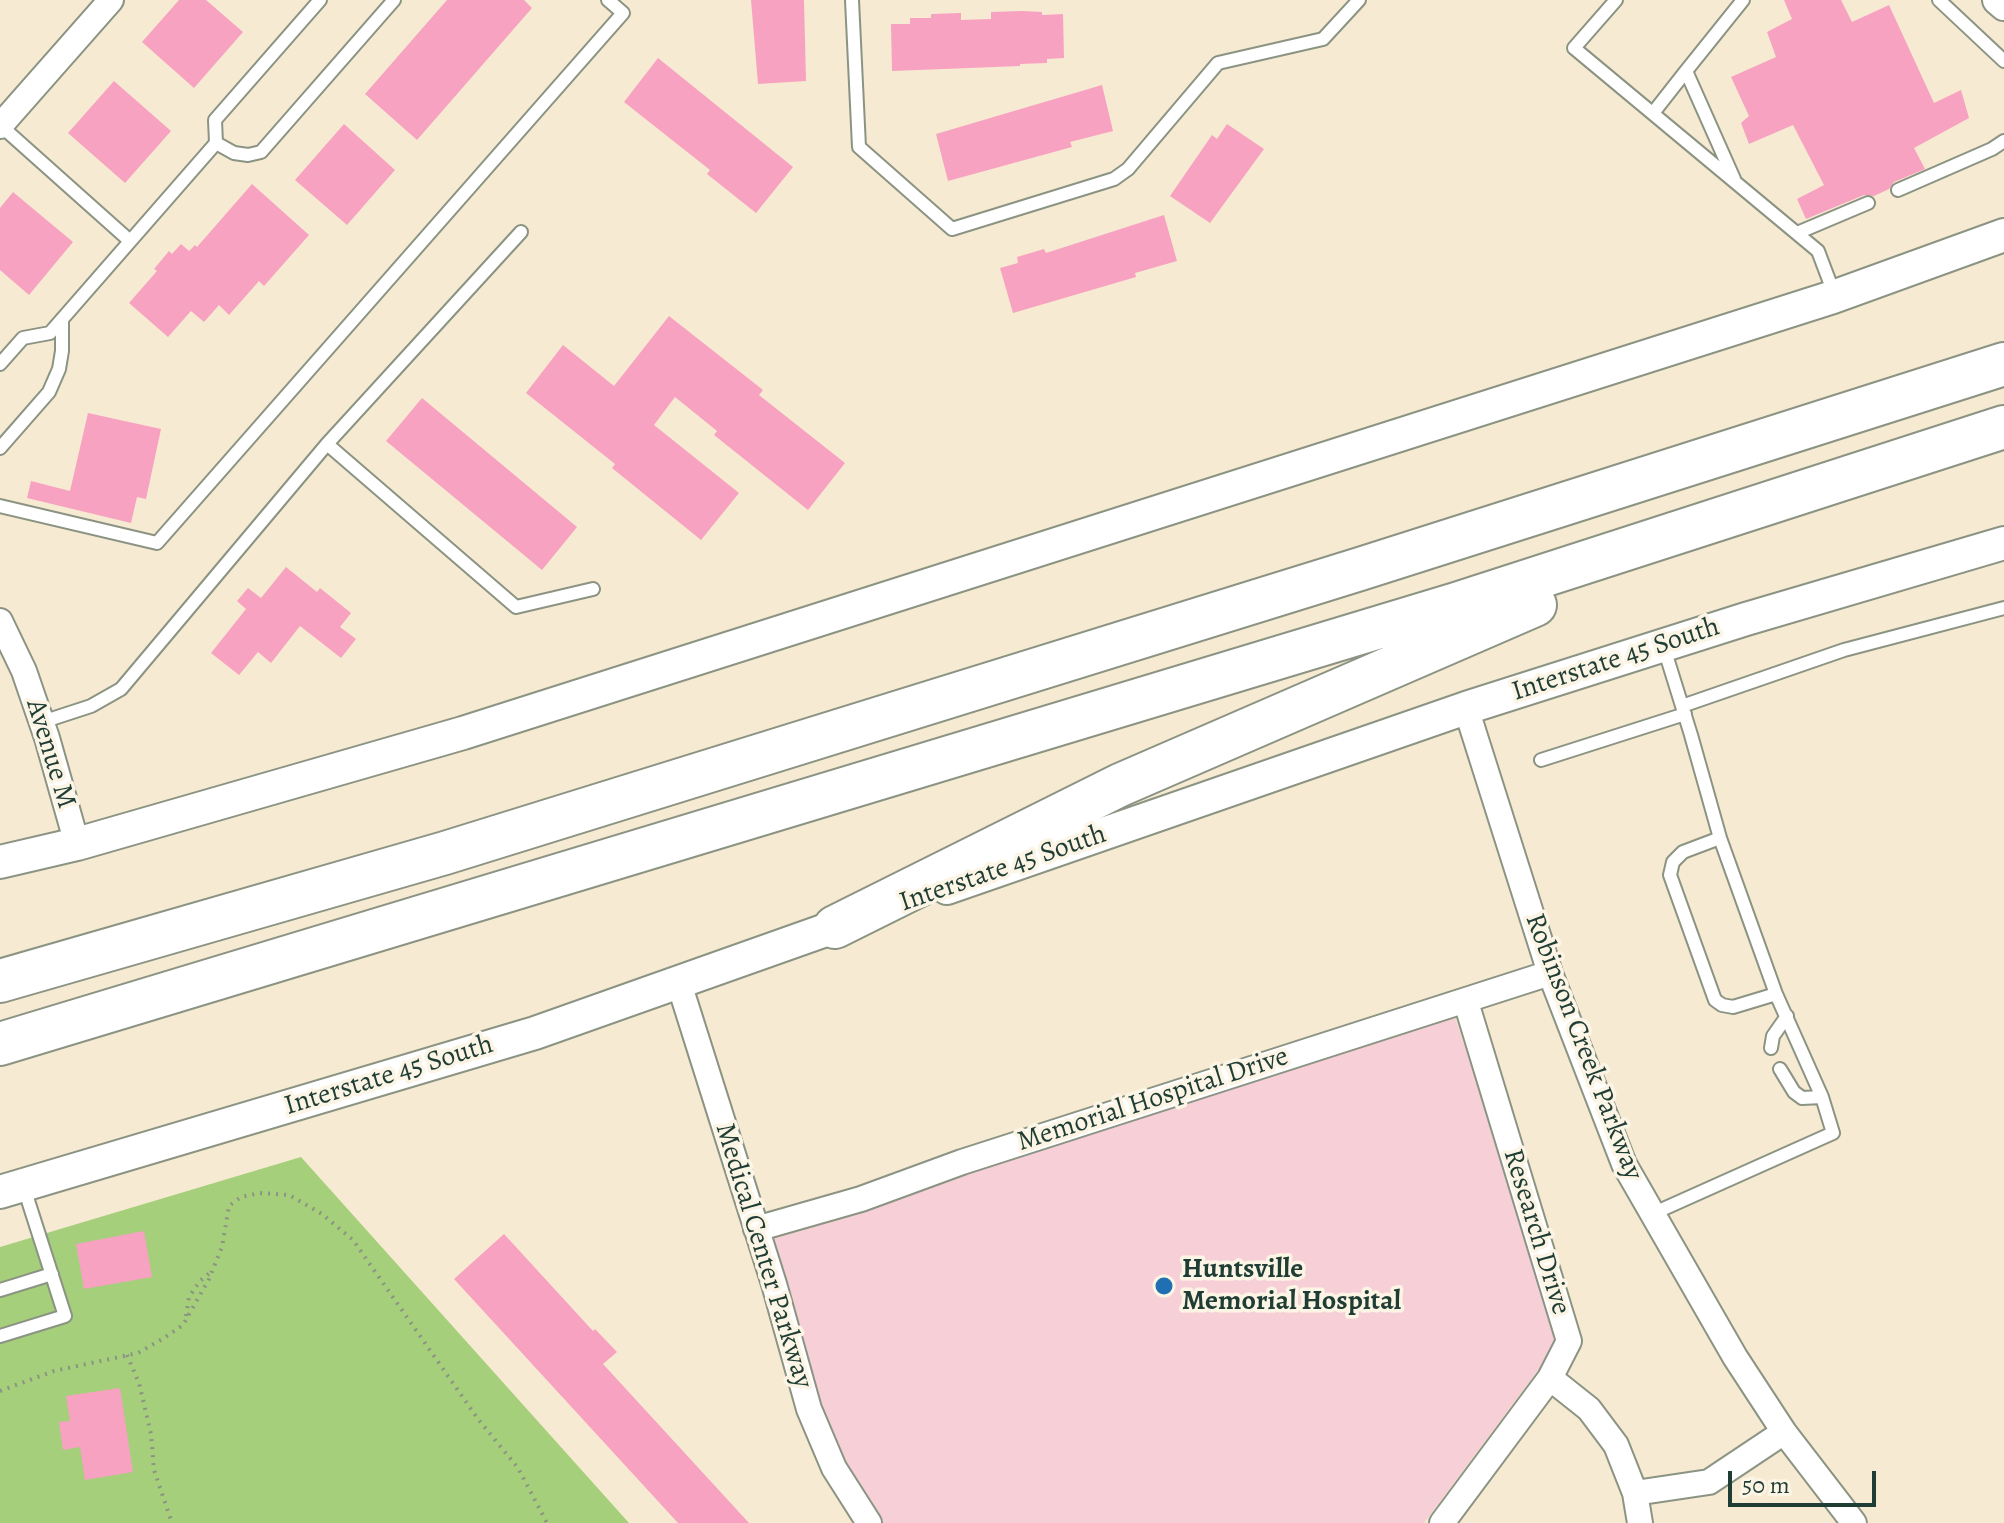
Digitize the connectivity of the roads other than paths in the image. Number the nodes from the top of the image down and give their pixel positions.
1 (111, 0) edge
2 (320, 0) edge
3 (394, 0) edge
4 (608, 0) edge
5 (852, 0) edge
6 (1359, 0) edge
7 (1616, 0) edge
8 (1743, 0) edge
9 (1939, 0) edge
10 (1997, 0) edge
11 (2004, 6) edge
12 (2004, 61) edge
13 (1686, 71) junction
14 (1653, 113) junction
15 (0, 126) edge
16 (2004, 141) edge
17 (216, 143) junction
18 (1735, 182) junction
19 (1898, 190) dead end
20 (1868, 203) dead end
21 (521, 232) dead end
22 (1797, 233) junction
23 (2004, 235) edge
24 (130, 241) junction
25 (1835, 296) junction
26 (62, 319) junction
27 (0, 364) edge
28 (2004, 364) edge
29 (2004, 427) edge
30 (2004, 435) edge
31 (327, 444) junction
32 (0, 448) edge
33 (0, 506) edge
34 (2004, 543) edge
35 (593, 589) dead end
36 (2004, 608) edge
37 (0, 621) edge
38 (1663, 645) junction
39 (1466, 708) junction
40 (1683, 710) junction
41 (42, 722) junction
42 (1541, 760) dead end
43 (1720, 838) junction
44 (77, 844) junction
45 (0, 862) edge
46 (835, 927) junction
47 (1550, 973) junction
48 (678, 980) junction
49 (0, 981) edge
50 (1776, 994) junction
51 (1466, 1002) junction
52 (1787, 1016) junction
53 (0, 1044) edge
54 (1771, 1048) dead end
55 (1780, 1069) dead end
56 (1822, 1097) junction
57 (11, 1188) edge
58 (1652, 1214) junction
59 (756, 1229) junction
60 (52, 1274) junction
61 (0, 1290) edge
62 (0, 1336) edge
63 (1550, 1378) junction
64 (1784, 1432) junction
65 (1635, 1493) junction
66 (869, 1523) edge
67 (1442, 1523) edge
68 (1640, 1523) edge
69 (1854, 1523) edge

1 - 15 street
2 - 17 lane
3 - 17 lane
4 - 33 lane
5 - 6 lane
7 - 14 lane
8 - 13 lane
9 - 12 lane
10 - 11 street
13 - 14 lane
13 - 18 lane
14 - 18 lane
15 - 24 lane
16 - 19 lane
17 - 24 lane
18 - 22 lane
20 - 22 lane
21 - 31 lane
22 - 25 lane
23 - 25 main road
24 - 26 lane
25 - 44 main road
26 - 27 lane
26 - 32 lane
28 - 49 highway
29 - 53 highway
30 - 46 highway
31 - 35 lane
31 - 41 lane
34 - 38 main road, Interstate 45 South
36 - 40 lane
37 - 41 street, Avenue M
38 - 39 main road, Interstate 45 South
38 - 40 lane
39 - 46 main road, Interstate 45 South
39 - 47 street, Robinson Creek Parkway
40 - 42 lane
40 - 43 lane
41 - 44 street, Avenue M
43 - 50 lane
43 - 50 lane
44 - 45 main road
46 - 48 main road, Interstate 45 South
47 - 51 street, Memorial Hospital Drive
47 - 58 street, Robinson Creek Parkway
48 - 57 main road, Interstate 45 South
48 - 59 street, Medical Center Parkway
50 - 52 lane
51 - 59 street, Memorial Hospital Drive
51 - 63 street, Research Drive
52 - 54 lane
52 - 56 lane
55 - 56 lane
56 - 58 lane
57 - 60 lane
58 - 64 street, Robinson Creek Parkway
59 - 66 street, Medical Center Parkway
60 - 61 lane
60 - 62 lane
63 - 65 street
63 - 67 street, Research Drive
64 - 65 street
64 - 69 street, Robinson Creek Parkway
65 - 68 street

